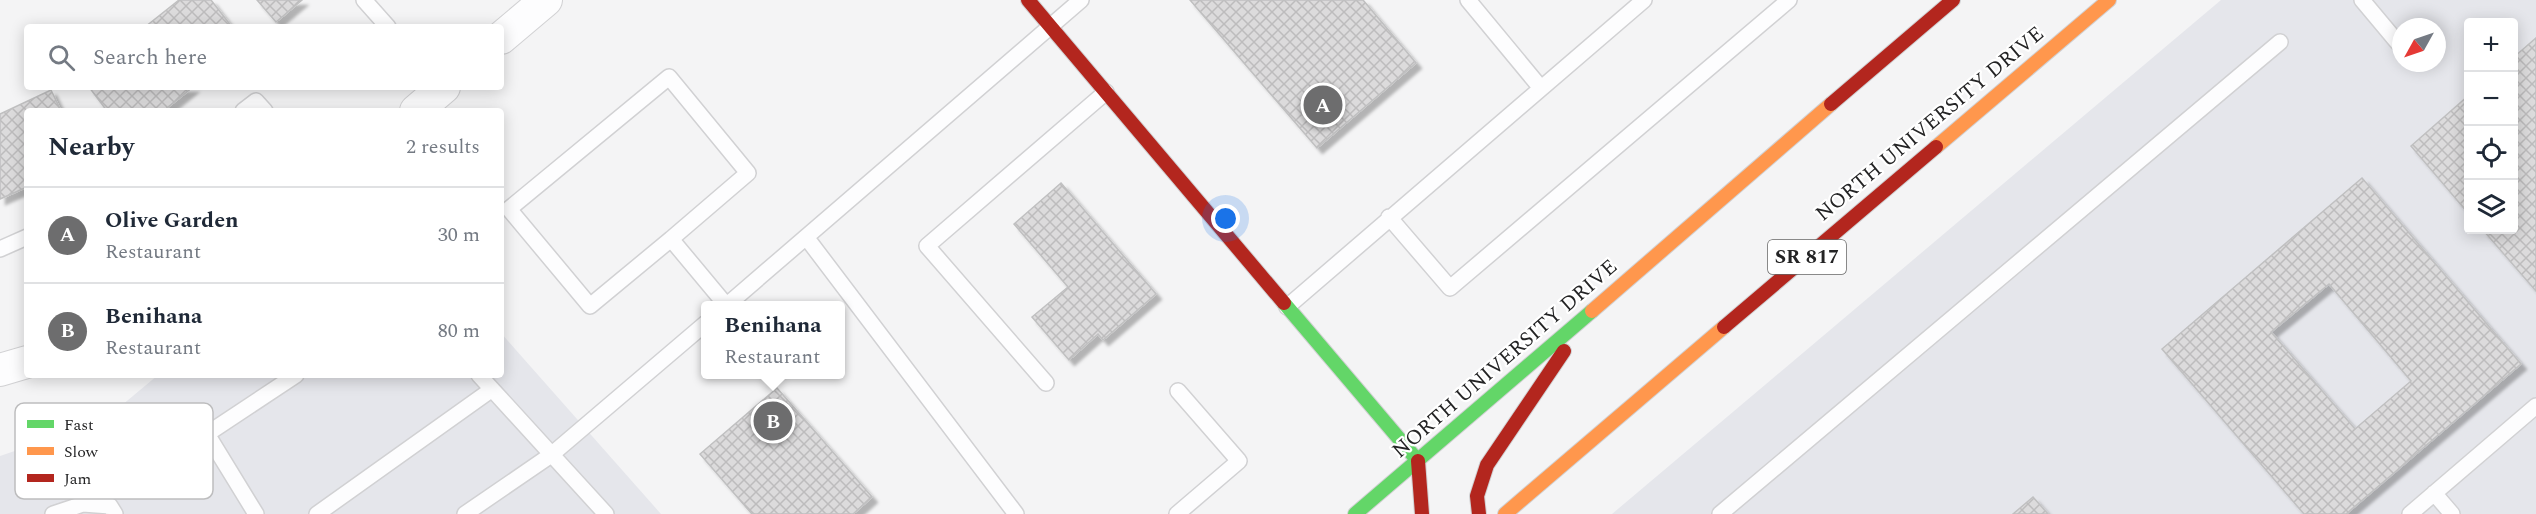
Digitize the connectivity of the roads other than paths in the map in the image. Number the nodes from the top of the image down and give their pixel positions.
1 (364, 0) edge
2 (546, 0) edge
3 (1028, 0) edge
4 (1081, 0) edge
5 (1468, 0) edge
6 (1644, 0) edge
7 (1789, 0) edge
8 (1953, 0) edge
9 (2109, 0) edge
10 (2362, 0) edge
11 (385, 24) edge
12 (1051, 27) junction
13 (504, 35) edge
14 (2392, 36) edge
15 (2280, 42) dead end
16 (1540, 87) junction
17 (440, 90) edge
18 (1106, 92) junction
19 (247, 108) edge
20 (263, 108) edge
21 (419, 108) edge
22 (1389, 217) junction
23 (806, 237) junction
24 (24, 238) edge
25 (671, 239) junction
26 (0, 249) edge
27 (723, 301) edge
28 (731, 301) edge
29 (1287, 307) junction
30 (1588, 315) junction
31 (701, 325) edge
32 (24, 363) edge
33 (0, 370) edge
34 (291, 378) edge
35 (481, 378) edge
36 (1046, 383) dead end
37 (491, 390) junction
38 (1178, 391) dead end
39 (2536, 406) edge
40 (213, 430) edge
41 (213, 444) edge
42 (551, 455) junction
43 (1418, 461) junction
44 (2434, 493) junction
45 (53, 514) edge
46 (115, 514) edge
47 (256, 514) edge
48 (317, 514) edge
49 (465, 514) edge
50 (606, 514) edge
51 (1016, 514) edge
52 (1177, 514) edge
53 (1355, 514) edge
54 (1422, 514) edge
55 (1479, 514) edge
56 (1505, 514) edge
57 (1720, 514) edge
58 (2410, 514) edge
59 (2452, 514) edge

1 - 11 lane
2 - 13 street
3 - 12 main road
4 - 12 lane
5 - 16 lane
6 - 16 lane
7 - 22 lane
8 - 30 main road, NORTH UNIVERSITY DRIVE
9 - 56 main road, NORTH UNIVERSITY DRIVE / SR 817
10 - 14 lane
12 - 18 main road
12 - 23 lane
15 - 57 lane
16 - 22 lane
17 - 21 street
18 - 29 main road
18 - 36 lane
19 - 20 lane
22 - 29 lane
23 - 28 lane
23 - 51 lane
24 - 26 lane
25 - 25 lane
25 - 27 lane
29 - 43 main road
30 - 43 main road, NORTH UNIVERSITY DRIVE
30 - 55 main road
31 - 42 lane
32 - 33 street
34 - 40 lane
35 - 37 lane
37 - 42 lane
37 - 48 lane
38 - 52 lane
39 - 44 lane
41 - 47 lane
42 - 49 lane
42 - 50 lane
43 - 53 main road, NORTH UNIVERSITY DRIVE
43 - 54 main road
44 - 58 lane
44 - 59 lane
45 - 46 lane

